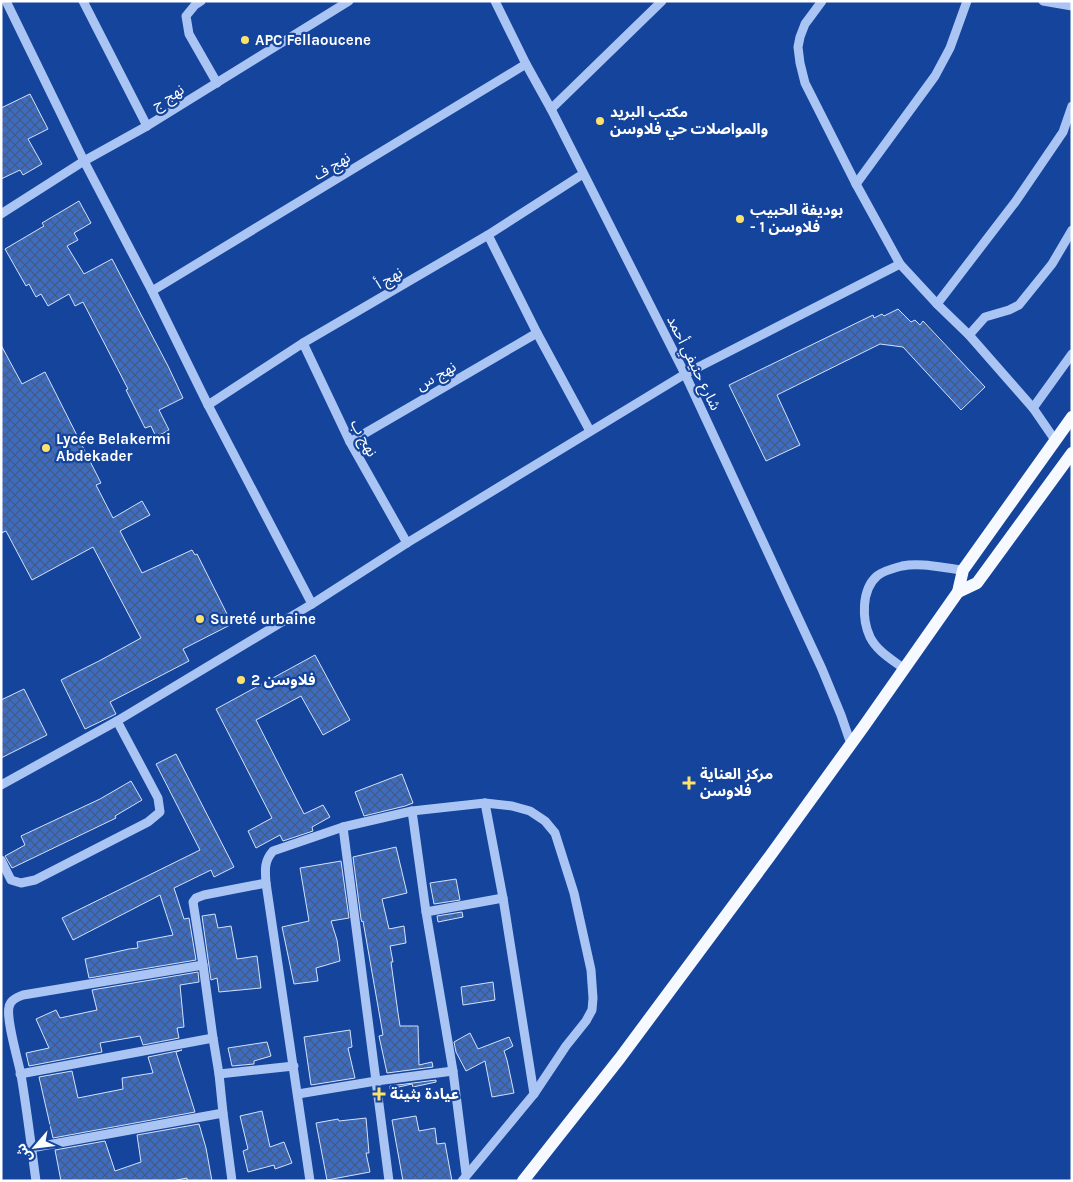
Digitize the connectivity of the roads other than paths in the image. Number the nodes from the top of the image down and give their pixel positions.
1 (6, 1) edge
2 (83, 1) edge
3 (201, 1) edge
4 (349, 1) edge
5 (495, 1) edge
6 (662, 1) edge
7 (822, 1) edge
8 (967, 1) edge
9 (1043, 1) edge
10 (1072, 6) edge
11 (526, 64) junction
12 (216, 83) junction
13 (1072, 106) edge
14 (551, 110) junction
15 (147, 126) junction
16 (84, 161) junction
17 (583, 174) junction
18 (856, 184) junction
19 (1, 214) edge
20 (1072, 230) edge
21 (488, 235) junction
22 (900, 264) junction
23 (152, 291) junction
24 (936, 304) junction
25 (537, 333) junction
26 (969, 335) junction
27 (303, 344) junction
28 (1072, 354) edge
29 (685, 374) junction
30 (208, 405) junction
31 (1034, 408) junction
32 (1072, 417) edge
33 (590, 432) junction
34 (1055, 440) junction
35 (350, 442) junction
36 (1072, 453) edge
37 (406, 542) junction
38 (962, 570) junction
39 (958, 592) junction
40 (312, 604) junction
41 (903, 668) junction
42 (117, 721) junction
43 (850, 744) junction
44 (1, 785) edge
45 (485, 803) junction
46 (412, 811) junction
47 (343, 827) junction
48 (1, 860) edge
49 (266, 883) junction
50 (503, 898) junction
51 (426, 912) junction
52 (203, 965) junction
53 (212, 1038) junction
54 (294, 1066) junction
55 (453, 1071) junction
56 (20, 1074) junction
57 (219, 1074) junction
58 (376, 1081) junction
59 (298, 1094) junction
60 (534, 1094) junction
61 (223, 1113) junction
62 (31, 1148) junction
63 (464, 1177) edge
64 (36, 1181) edge
65 (232, 1181) edge
66 (310, 1181) edge
67 (389, 1181) edge
68 (523, 1181) edge

1 - 16 street
2 - 15 street
3 - 12 street
4 - 12 street, نهج ج
5 - 11 street, شارع حنيفي أحمد
6 - 14 street
7 - 18 street
8 - 18 street
9 - 10 street
11 - 14 street, شارع حنيفي أحمد
11 - 23 street, نهج ف
12 - 15 street, نهج ج
13 - 24 street
14 - 17 street, شارع حنيفي أحمد
15 - 16 street, نهج ج
16 - 19 street, نهج ج
16 - 23 street
17 - 21 street, نهج أ
17 - 29 street, شارع حنيفي أحمد
18 - 22 street
20 - 26 street
21 - 25 street
21 - 27 street, نهج أ
22 - 24 street
22 - 29 street
23 - 30 street
24 - 26 street
25 - 33 street
25 - 35 street, نهج س
26 - 31 street
27 - 30 street, نهج أ
27 - 35 street, نهج ب
28 - 31 street
29 - 33 street
29 - 43 street, شارع حنيفي أحمد
30 - 40 street
31 - 34 street
32 - 34 main road
33 - 37 street
34 - 38 main road
35 - 37 street, نهج ب
36 - 39 main road
37 - 40 street
38 - 39 main road
38 - 41 street
39 - 41 main road
40 - 42 street
41 - 43 main road
42 - 44 street
42 - 48 street
43 - 68 main road
45 - 46 street
45 - 50 street
45 - 60 street
46 - 47 street
46 - 51 street
47 - 49 street
47 - 58 street
49 - 52 street
49 - 54 street
50 - 51 street
50 - 60 street
51 - 55 street
52 - 53 street
52 - 56 street
53 - 56 street
53 - 57 street
54 - 57 street
54 - 59 street
55 - 58 street
55 - 63 street
56 - 62 street
57 - 61 street
58 - 59 street
58 - 67 street
59 - 66 street
60 - 63 street
61 - 62 street
61 - 65 street
62 - 64 street

